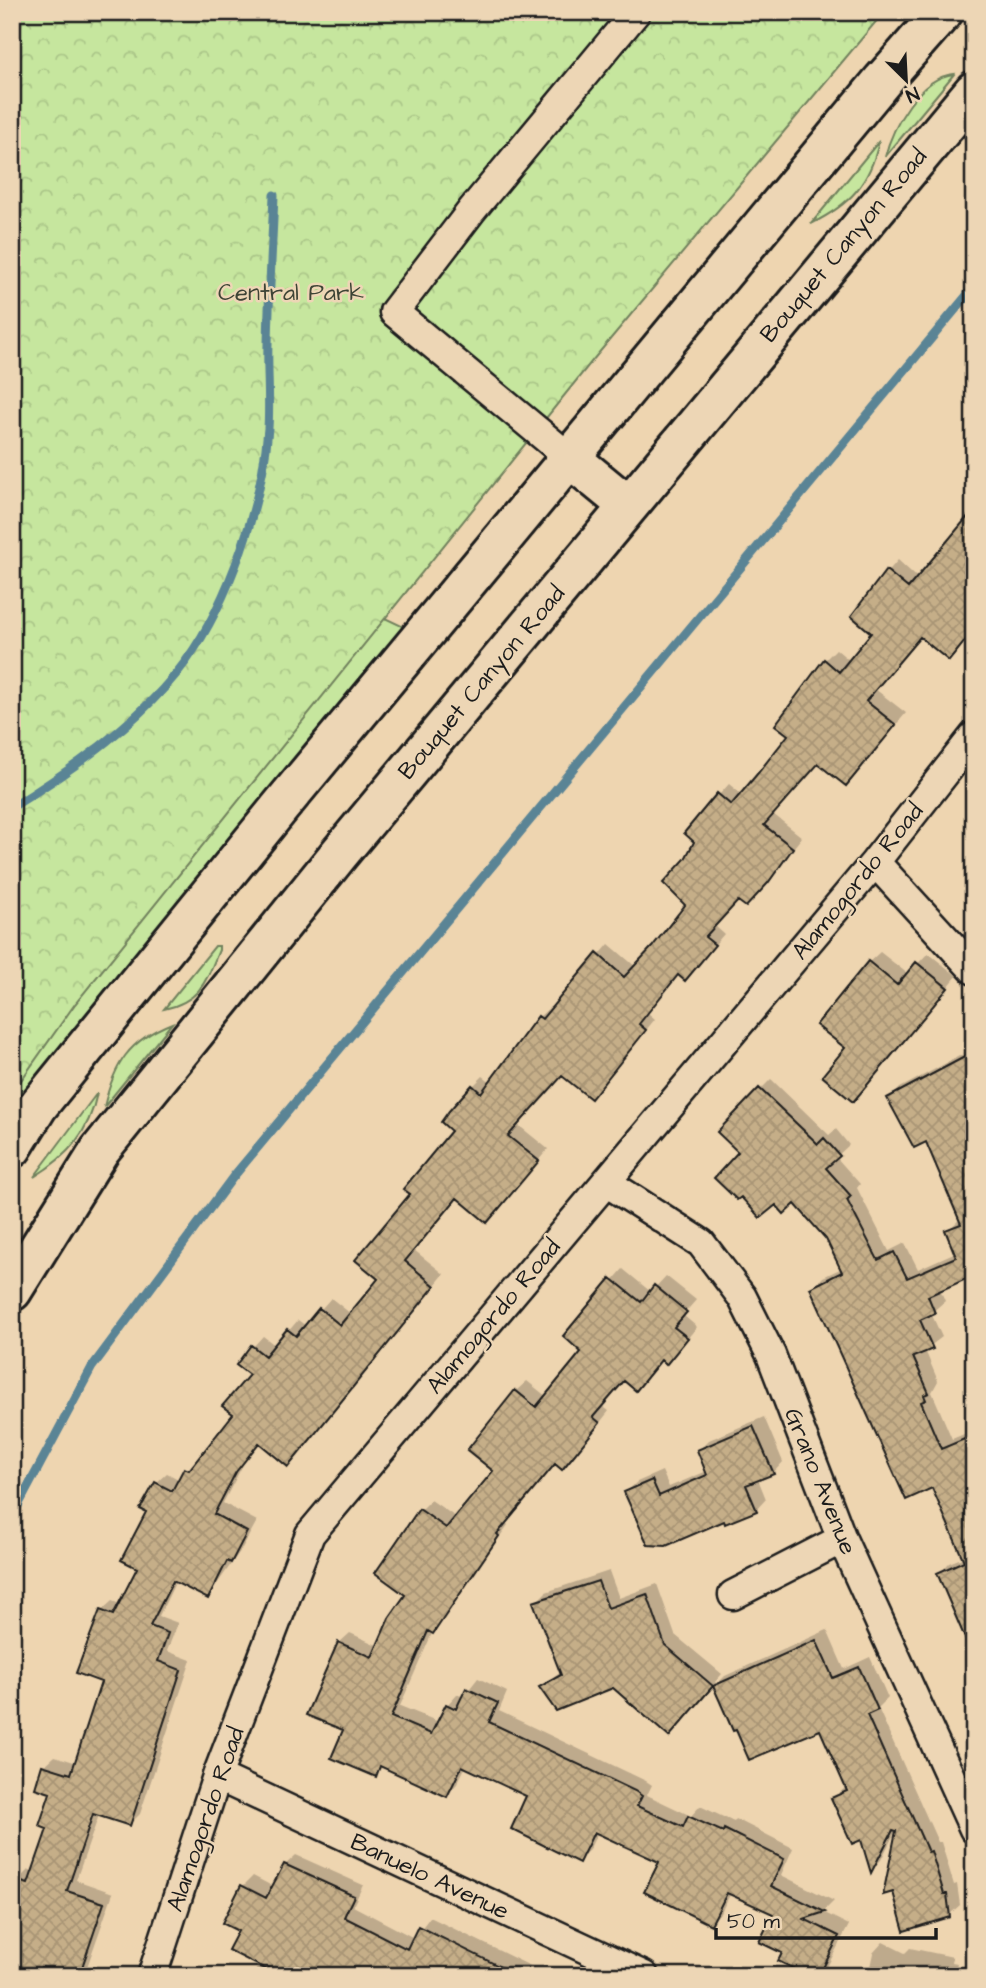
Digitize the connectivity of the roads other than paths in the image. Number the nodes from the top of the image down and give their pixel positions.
1 (636, 12) edge
2 (943, 12) edge
3 (974, 91) edge
4 (570, 458) junction
5 (627, 505) junction
6 (974, 736) edge
7 (875, 862) junction
8 (974, 970) edge
9 (12, 1148) edge
10 (607, 1182) junction
11 (12, 1291) edge
12 (842, 1539) junction
13 (733, 1595) dead end
14 (217, 1776) junction
15 (974, 1829) edge
16 (152, 1976) edge
17 (644, 1976) edge

1 - 4 street
2 - 4 main road
3 - 5 main road, Bouquet Canyon Road
4 - 5 main road
4 - 9 main road
5 - 11 main road, Bouquet Canyon Road
6 - 7 street, Alamogordo Road
7 - 8 street
7 - 10 street, Alamogordo Road
10 - 12 street, Grano Avenue
10 - 14 street, Alamogordo Road
12 - 13 street
12 - 15 street, Grano Avenue
14 - 16 street, Alamogordo Road
14 - 17 street, Banuelo Avenue

